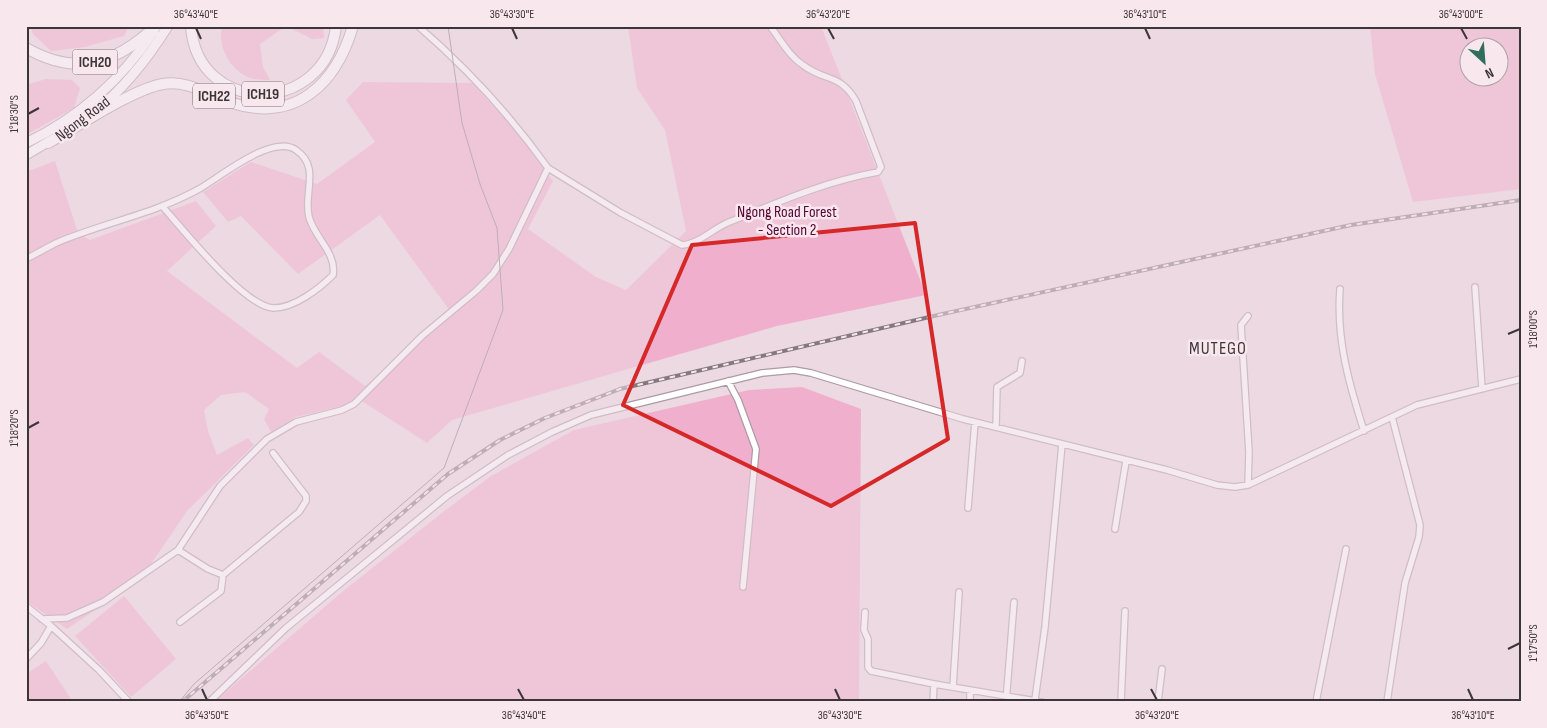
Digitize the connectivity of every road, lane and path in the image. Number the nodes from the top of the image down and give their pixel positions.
1 (156, 26) edge
2 (168, 26) edge
3 (191, 26) edge
4 (336, 26) edge
5 (353, 26) edge
6 (418, 26) edge
7 (770, 26) edge
8 (26, 48) edge
9 (48, 143) junction
10 (26, 144) edge
11 (26, 155) edge
12 (548, 168) junction
13 (162, 206) junction
14 (26, 259) edge
15 (1475, 287) dead end
16 (1340, 289) dead end
17 (1248, 316) dead end
18 (1022, 361) dead end
19 (1521, 379) edge
20 (728, 381) junction
21 (1482, 389) junction
22 (1392, 417) junction
23 (975, 422) junction
24 (996, 426) junction
25 (1364, 431) junction
26 (1062, 444) junction
27 (273, 453) dead end
28 (1126, 460) junction
29 (1248, 485) junction
30 (968, 508) dead end
31 (1114, 530) dead end
32 (1346, 549) dead end
33 (178, 550) junction
34 (223, 575) junction
35 (743, 586) dead end
36 (959, 592) dead end
37 (1014, 602) dead end
38 (26, 606) edge
39 (1125, 611) dead end
40 (865, 612) dead end
41 (42, 619) junction
42 (180, 622) dead end
43 (50, 626) junction
44 (26, 659) edge
45 (1162, 670) dead end
46 (934, 684) junction
47 (953, 687) junction
48 (970, 690) junction
49 (1006, 699) edge
50 (1035, 700) junction
51 (129, 702) edge
52 (209, 702) edge
53 (933, 702) edge
54 (970, 702) edge
55 (1042, 702) edge
56 (1120, 702) edge
57 (1158, 702) edge
58 (1316, 702) edge
59 (1387, 702) edge

1 - 8 highway, ICH20
1 - 10 main road, Ngong Road
2 - 9 main road, Ngong Road
3 - 4 highway, ICH19
5 - 9 highway, ICH22
6 - 12 street
7 - 12 street
9 - 11 main road, Ngong Road
12 - 33 street
13 - 13 street
13 - 14 street
15 - 21 street
16 - 25 street
17 - 29 street
18 - 24 street
19 - 21 street
20 - 23 street
20 - 35 street
20 - 52 street
21 - 22 street
22 - 25 street
22 - 59 street
23 - 24 street
23 - 30 street
24 - 26 street
25 - 29 street
26 - 28 street
26 - 50 street
27 - 34 street
28 - 29 street
28 - 31 street
32 - 58 street
33 - 34 street
33 - 41 street
34 - 42 street
36 - 47 street
37 - 49 street
38 - 41 street
39 - 56 street
40 - 46 street
41 - 43 street
43 - 44 street
43 - 51 street
45 - 57 street
46 - 47 street
46 - 53 street
47 - 48 street
48 - 49 street
48 - 54 street
49 - 50 street
50 - 55 street

